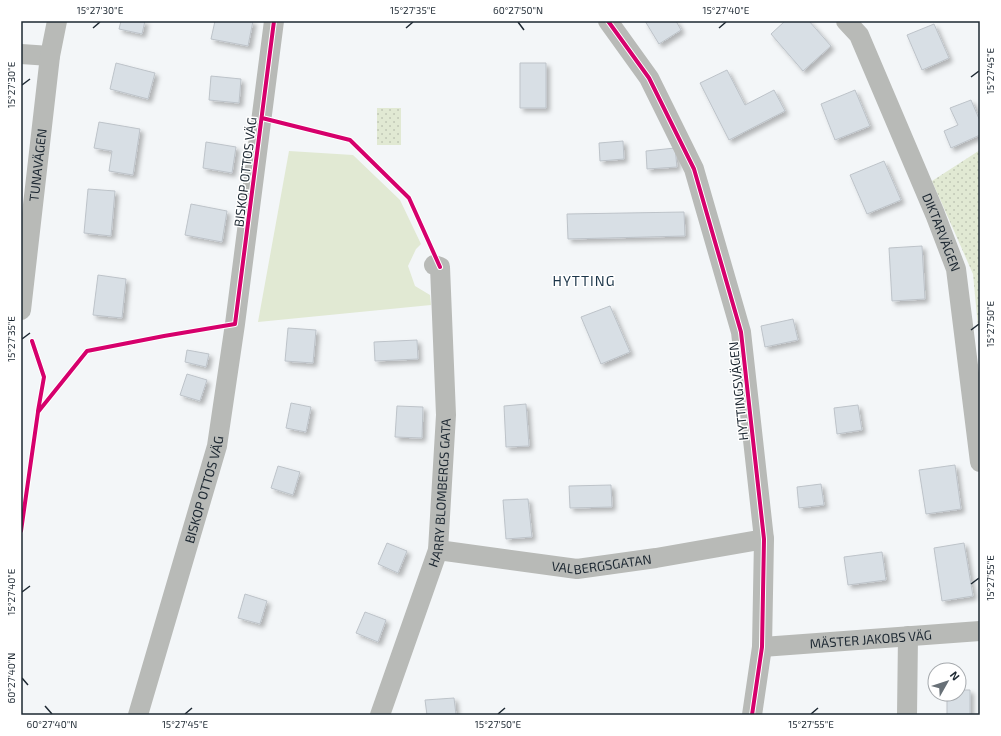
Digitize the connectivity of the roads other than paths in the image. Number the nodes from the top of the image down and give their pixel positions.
1 (57, 21) edge
2 (274, 21) edge
3 (608, 21) edge
4 (846, 21) edge
5 (21, 54) edge
6 (50, 56) junction
7 (434, 265) dead end
8 (21, 310) edge
9 (980, 462) edge
10 (764, 539) junction
11 (438, 550) junction
12 (980, 631) edge
13 (908, 636) junction
14 (762, 647) junction
15 (138, 715) edge
16 (380, 715) edge
17 (752, 715) edge
18 (907, 715) edge

1 - 6 street, TUNAVÄGEN
2 - 15 street, BISKOP OTTOS VÄG
3 - 10 street, HYTTINGSVÄGEN
4 - 9 street, DIKTARVÄGEN
5 - 6 street
6 - 8 street, TUNAVÄGEN
7 - 11 street, HARRY BLOMBERGS GATA
10 - 11 street, VALBERGSGATAN
10 - 14 street, HYTTINGSVÄGEN
11 - 16 street, HARRY BLOMBERGS GATA
12 - 13 street, MÄSTER JAKOBS VÄG
13 - 14 street, MÄSTER JAKOBS VÄG
13 - 18 street
14 - 17 street, HYTTINGSVÄGEN

